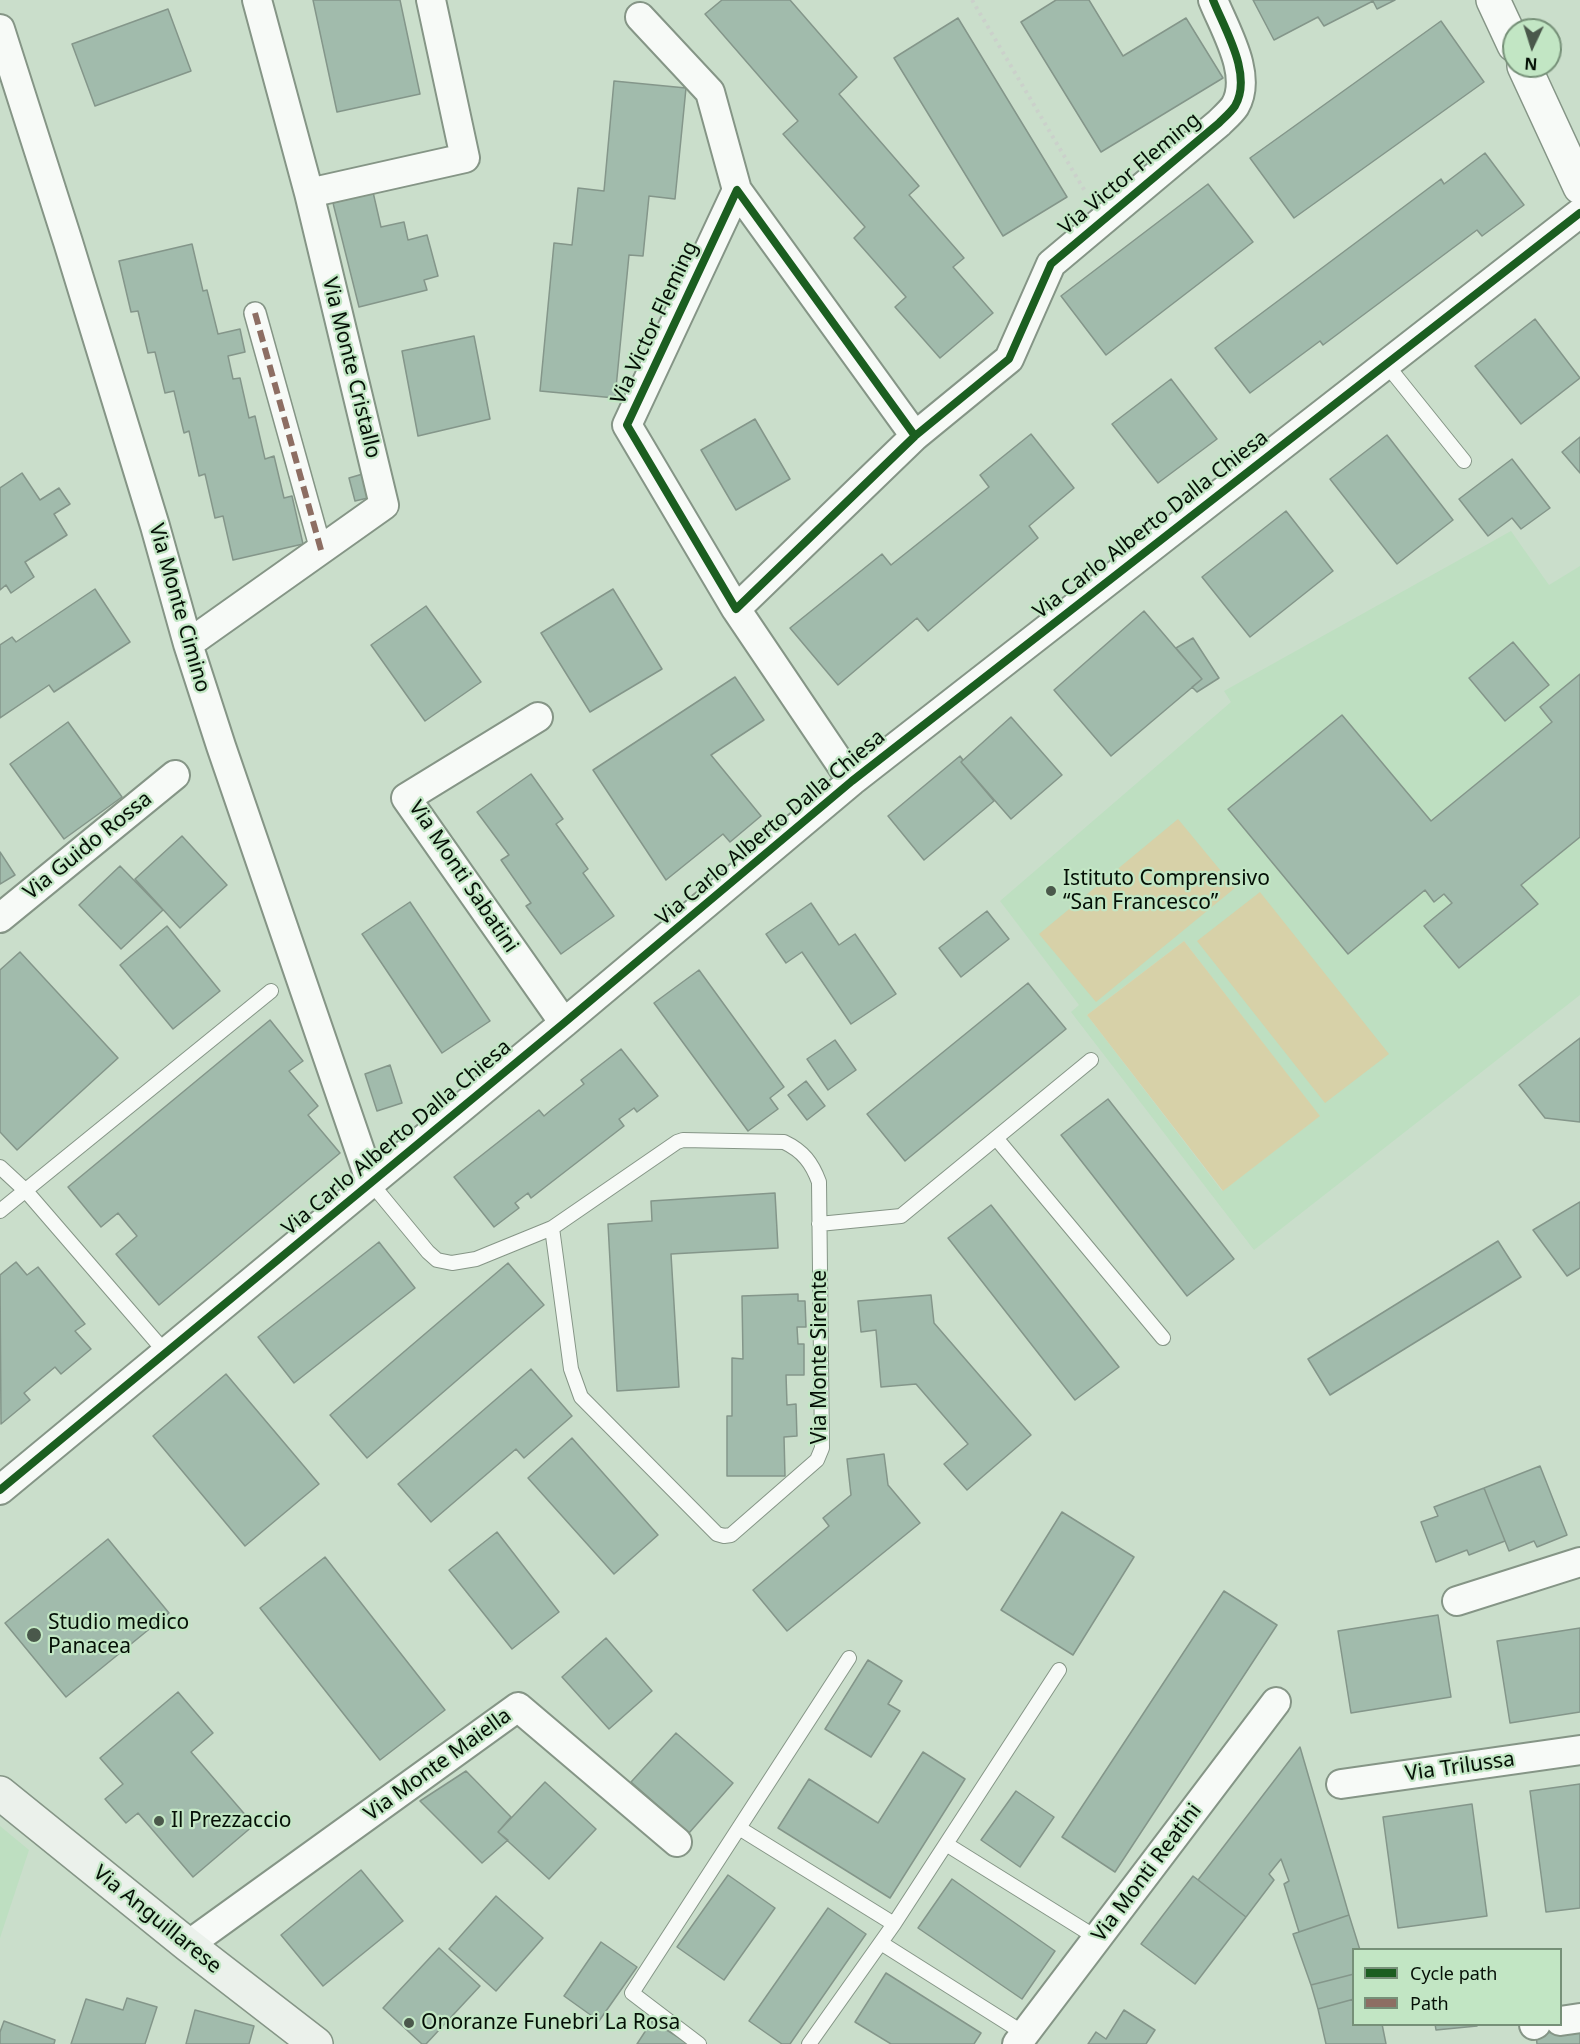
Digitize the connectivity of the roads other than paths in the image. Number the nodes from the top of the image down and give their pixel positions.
1 (257, 0) edge
2 (431, 0) edge
3 (1213, 0) edge
4 (1493, 0) edge
5 (640, 16) dead end
6 (1502, 19) edge
7 (0, 29) edge
8 (1530, 78) edge
9 (1580, 187) edge
10 (737, 190) junction
11 (309, 193) junction
12 (1580, 213) edge
13 (255, 313) dead end
14 (1386, 364) junction
15 (915, 436) junction
16 (1464, 461) dead end
17 (321, 550) junction
18 (736, 609) junction
19 (188, 644) junction
20 (538, 717) dead end
21 (175, 775) dead end
22 (852, 781) junction
23 (0, 918) edge
24 (271, 991) dead end
25 (564, 1023) junction
26 (1091, 1060) dead end
27 (996, 1138) junction
28 (0, 1167) edge
29 (371, 1183) junction
30 (26, 1191) junction
31 (0, 1211) edge
32 (819, 1224) junction
33 (552, 1228) junction
34 (1163, 1338) dead end
35 (166, 1353) junction
36 (0, 1490) edge
37 (1580, 1563) edge
38 (1457, 1601) dead end
39 (849, 1658) dead end
40 (1059, 1670) dead end
41 (1276, 1702) dead end
42 (1580, 1750) edge
43 (1341, 1784) dead end
44 (0, 1793) edge
45 (739, 1828) junction
46 (677, 1842) dead end
47 (946, 1845) junction
48 (894, 1924) junction
49 (1097, 1938) junction
50 (880, 1943) junction
51 (188, 1945) junction
52 (1580, 2018) edge
53 (1562, 2021) edge
54 (1021, 2039) edge
55 (316, 2044) edge
56 (699, 2044) edge
57 (809, 2044) edge

1 - 11 street, Via Monte Cristallo
2 - 11 street
3 - 15 street, Via Victor Fleming
4 - 6 street
5 - 10 street
7 - 19 street, Via Monte Cimino
8 - 9 street
10 - 15 street
10 - 18 street, Via Victor Fleming
11 - 17 street, Via Monte Cristallo
12 - 14 street, Via Carlo Alberto Dalla Chiesa
13 - 17 street
14 - 16 lane
14 - 22 street, Via Carlo Alberto Dalla Chiesa
15 - 18 street, Via Victor Fleming
17 - 19 street, Via Monte Cristallo
18 - 22 street, Via Victor Fleming
19 - 29 street, Via Monte Cimino
20 - 25 street, Via Monti Sabatini
21 - 23 street, Via Guido Rossa
22 - 25 street, Via Carlo Alberto Dalla Chiesa
24 - 30 lane
25 - 29 street, Via Carlo Alberto Dalla Chiesa
26 - 27 lane
27 - 32 lane
27 - 34 lane
28 - 30 lane
29 - 33 lane, Via Monte Sirente
29 - 35 street, Via Carlo Alberto Dalla Chiesa
30 - 31 lane
30 - 35 lane
32 - 33 lane, Via Monte Sirente
32 - 33 lane, Via Monte Sirente
35 - 36 street, Via Carlo Alberto Dalla Chiesa
37 - 38 street
39 - 45 lane
40 - 47 lane
41 - 49 street, Via Monti Reatini
42 - 43 street, Via Trilussa
44 - 51 main road, Via Anguillarese
45 - 48 lane
45 - 56 lane
46 - 51 street, Via Monte Maiella
47 - 48 lane
47 - 49 lane
48 - 50 lane
49 - 54 street, Via Monti Reatini
50 - 54 lane
50 - 57 lane
51 - 55 main road, Via Anguillarese
52 - 53 street

